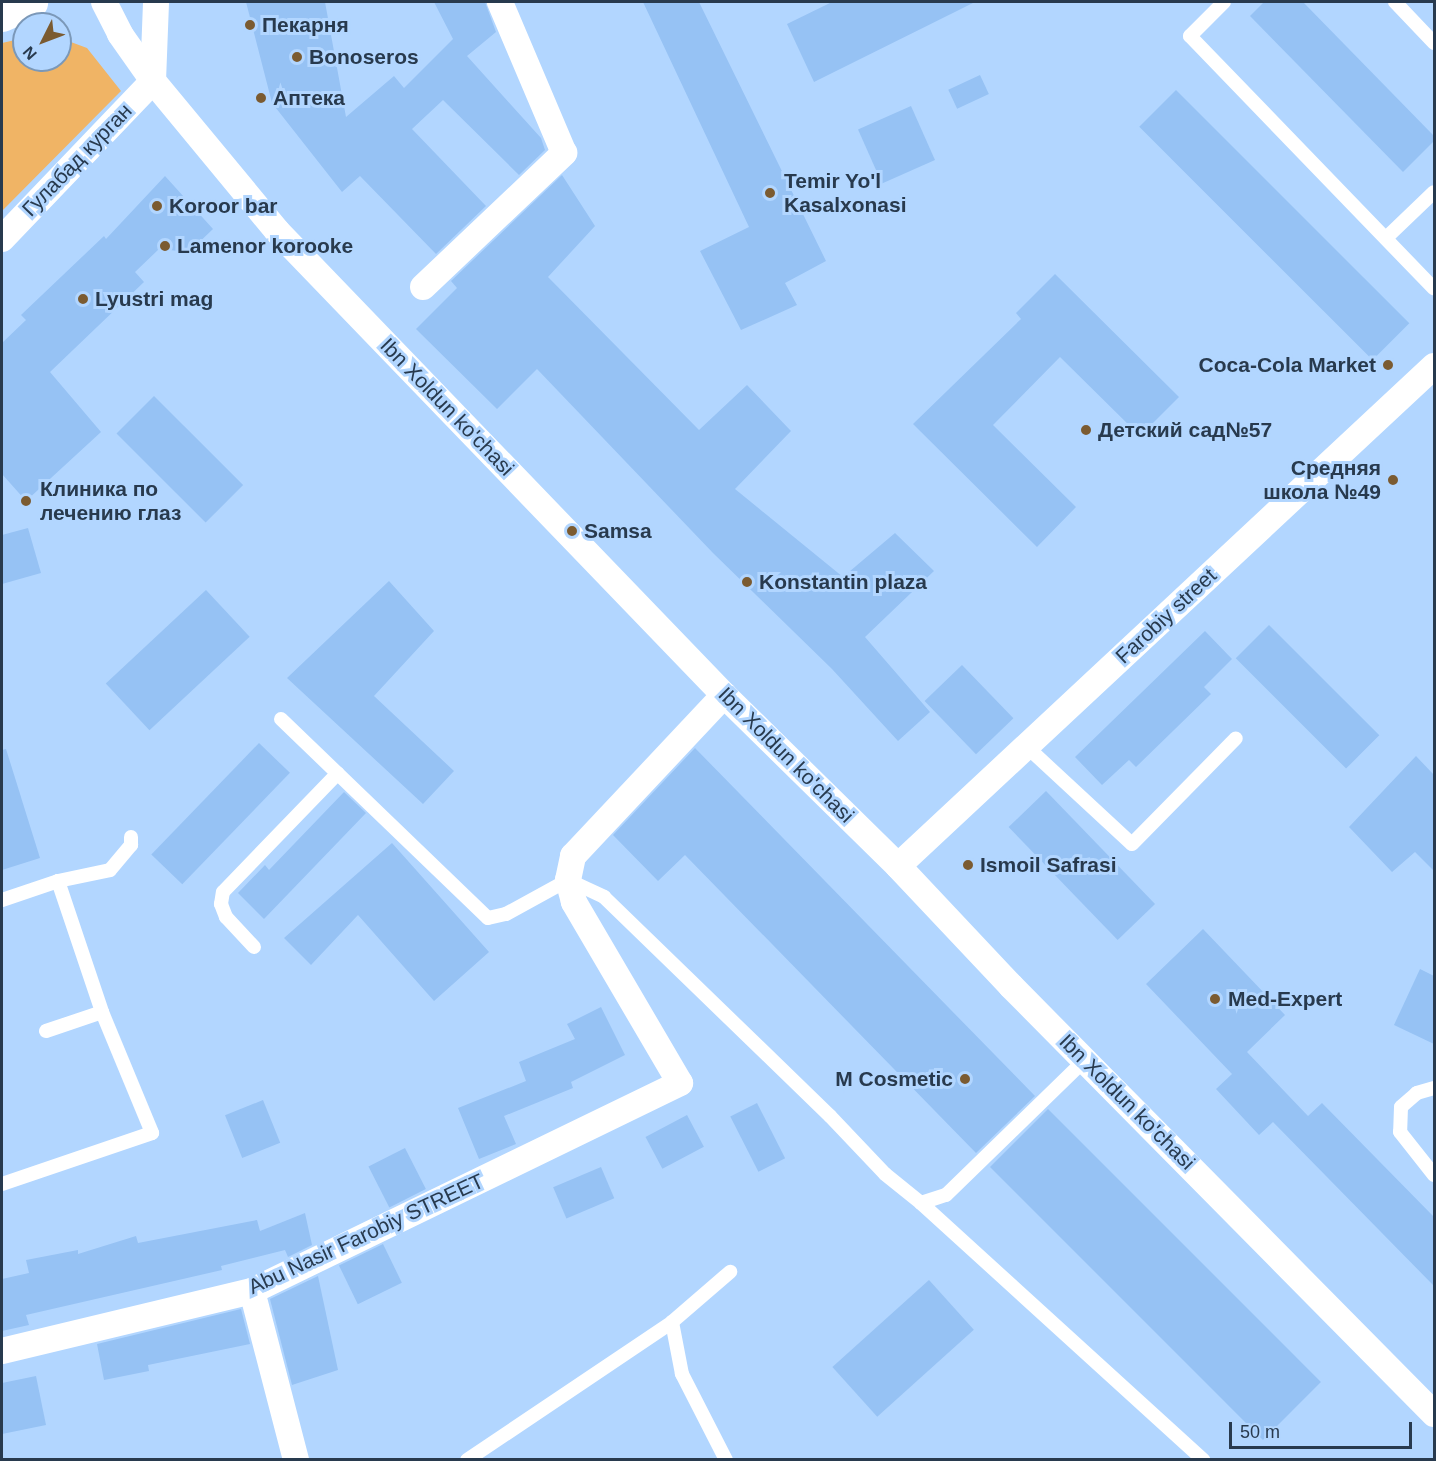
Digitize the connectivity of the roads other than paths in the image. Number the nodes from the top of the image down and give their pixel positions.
1 (31, 2) edge
2 (104, 2) edge
3 (156, 2) edge
4 (500, 2) edge
5 (1224, 2) edge
6 (1395, 2) edge
7 (2, 15) edge
8 (1434, 43) edge
9 (153, 81) junction
10 (1434, 192) edge
11 (2, 238) edge
12 (1386, 238) junction
13 (423, 287) dead end
14 (1434, 290) edge
15 (1434, 366) edge
16 (724, 695) junction
17 (281, 719) dead end
18 (1236, 738) dead end
19 (1026, 746) junction
20 (338, 773) junction
21 (131, 837) dead end
22 (898, 866) junction
23 (568, 880) junction
24 (58, 881) junction
25 (2, 900) edge
26 (254, 947) dead end
27 (102, 1012) junction
28 (46, 1031) dead end
29 (1085, 1060) junction
30 (1434, 1088) edge
31 (1434, 1175) edge
32 (2, 1184) edge
33 (921, 1203) junction
34 (730, 1272) dead end
35 (252, 1291) junction
36 (672, 1322) junction
37 (2, 1351) edge
38 (1434, 1414) edge
39 (296, 1460) edge
40 (467, 1460) edge
41 (726, 1460) edge
42 (1203, 1460) edge

1 - 7 main road
2 - 9 street, Ibn Xoldun ko'chasi
3 - 9 street
4 - 13 street
5 - 12 lane
6 - 8 lane
9 - 11 street, Гулабад курган
9 - 16 street, Ibn Xoldun ko'chasi
10 - 12 lane
12 - 14 lane
15 - 19 street, Farobiy street
16 - 22 street, Ibn Xoldun ko'chasi
16 - 23 street
17 - 20 lane
18 - 19 lane
19 - 22 street, Farobiy street
20 - 23 lane
20 - 26 lane
21 - 24 lane
22 - 29 street, Ibn Xoldun ko'chasi
23 - 33 lane
23 - 35 street, Abu Nasir Farobiy STREET
24 - 25 lane
24 - 27 lane
27 - 28 lane
27 - 32 lane
29 - 33 lane
29 - 38 street, Ibn Xoldun ko'chasi
30 - 31 lane
33 - 42 lane
34 - 36 lane
35 - 37 street, Abu Nasir Farobiy STREET
35 - 39 street
36 - 40 lane
36 - 41 lane

